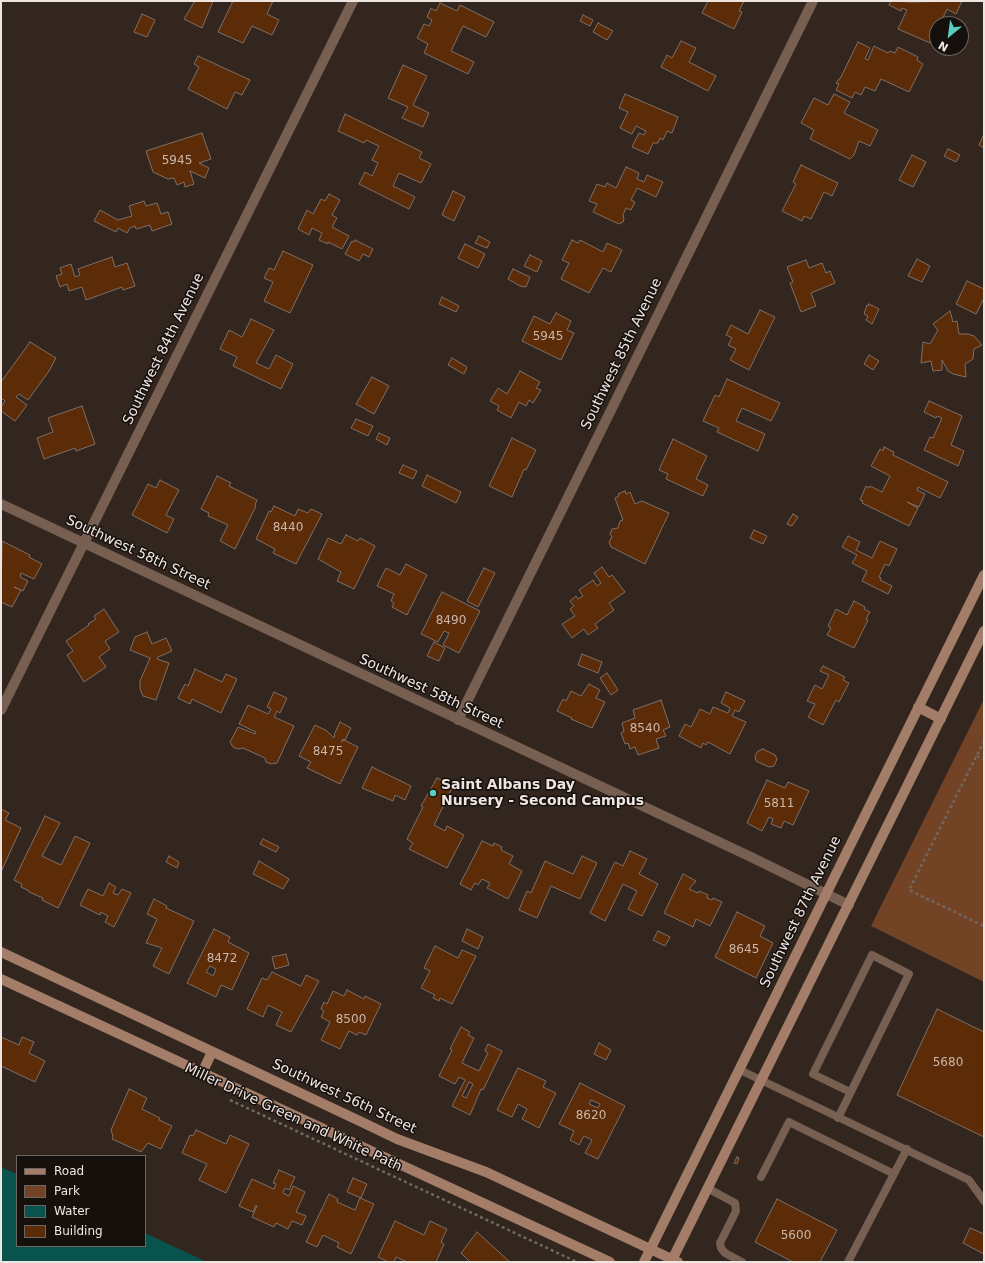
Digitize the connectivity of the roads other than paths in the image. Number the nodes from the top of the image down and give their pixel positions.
1 (353, 1) edge
2 (813, 1) edge
3 (1, 504) edge
4 (83, 543) junction
5 (982, 581) edge
6 (984, 631) edge
7 (918, 707) junction
8 (1, 710) edge
9 (941, 718) junction
10 (458, 720) junction
11 (826, 894) junction
12 (849, 905) junction
13 (1, 952) edge
14 (1, 979) edge
15 (212, 1052) junction
16 (740, 1070) junction
17 (202, 1073) junction
18 (762, 1080) junction
19 (850, 1092) junction
20 (838, 1118) junction
21 (907, 1149) junction
22 (894, 1174) junction
23 (761, 1177) dead end
24 (709, 1189) junction
25 (984, 1201) edge
26 (650, 1249) junction
27 (674, 1261) edge
28 (610, 1262) edge
29 (644, 1262) edge
30 (742, 1262) edge
31 (848, 1262) edge

1 - 4 street, Southwest 84th Avenue
2 - 10 street, Southwest 85th Avenue
3 - 4 street, Southwest 58th Street
4 - 8 street, Southwest 84th Avenue
4 - 10 street, Southwest 58th Street
5 - 7 main road, Southwest 87th Avenue
6 - 9 main road
7 - 9 main road
7 - 11 main road, Southwest 87th Avenue
9 - 12 main road
10 - 11 street, Southwest 58th Street
11 - 12 street, Southwest 58th Street
11 - 16 main road, Southwest 87th Avenue
12 - 18 main road
13 - 15 main road, Southwest 56th Street
14 - 17 main road
15 - 17 main road
15 - 26 main road, Southwest 56th Street
16 - 18 lane
16 - 26 main road, Southwest 87th Avenue
17 - 28 main road
18 - 20 lane
18 - 24 main road
19 - 19 lane
19 - 20 lane
20 - 21 lane
21 - 22 lane
21 - 25 lane
22 - 23 lane
22 - 31 lane
24 - 27 main road
24 - 30 lane
26 - 27 main road, Southwest 56th Street
26 - 29 main road, Southwest 87th Avenue

